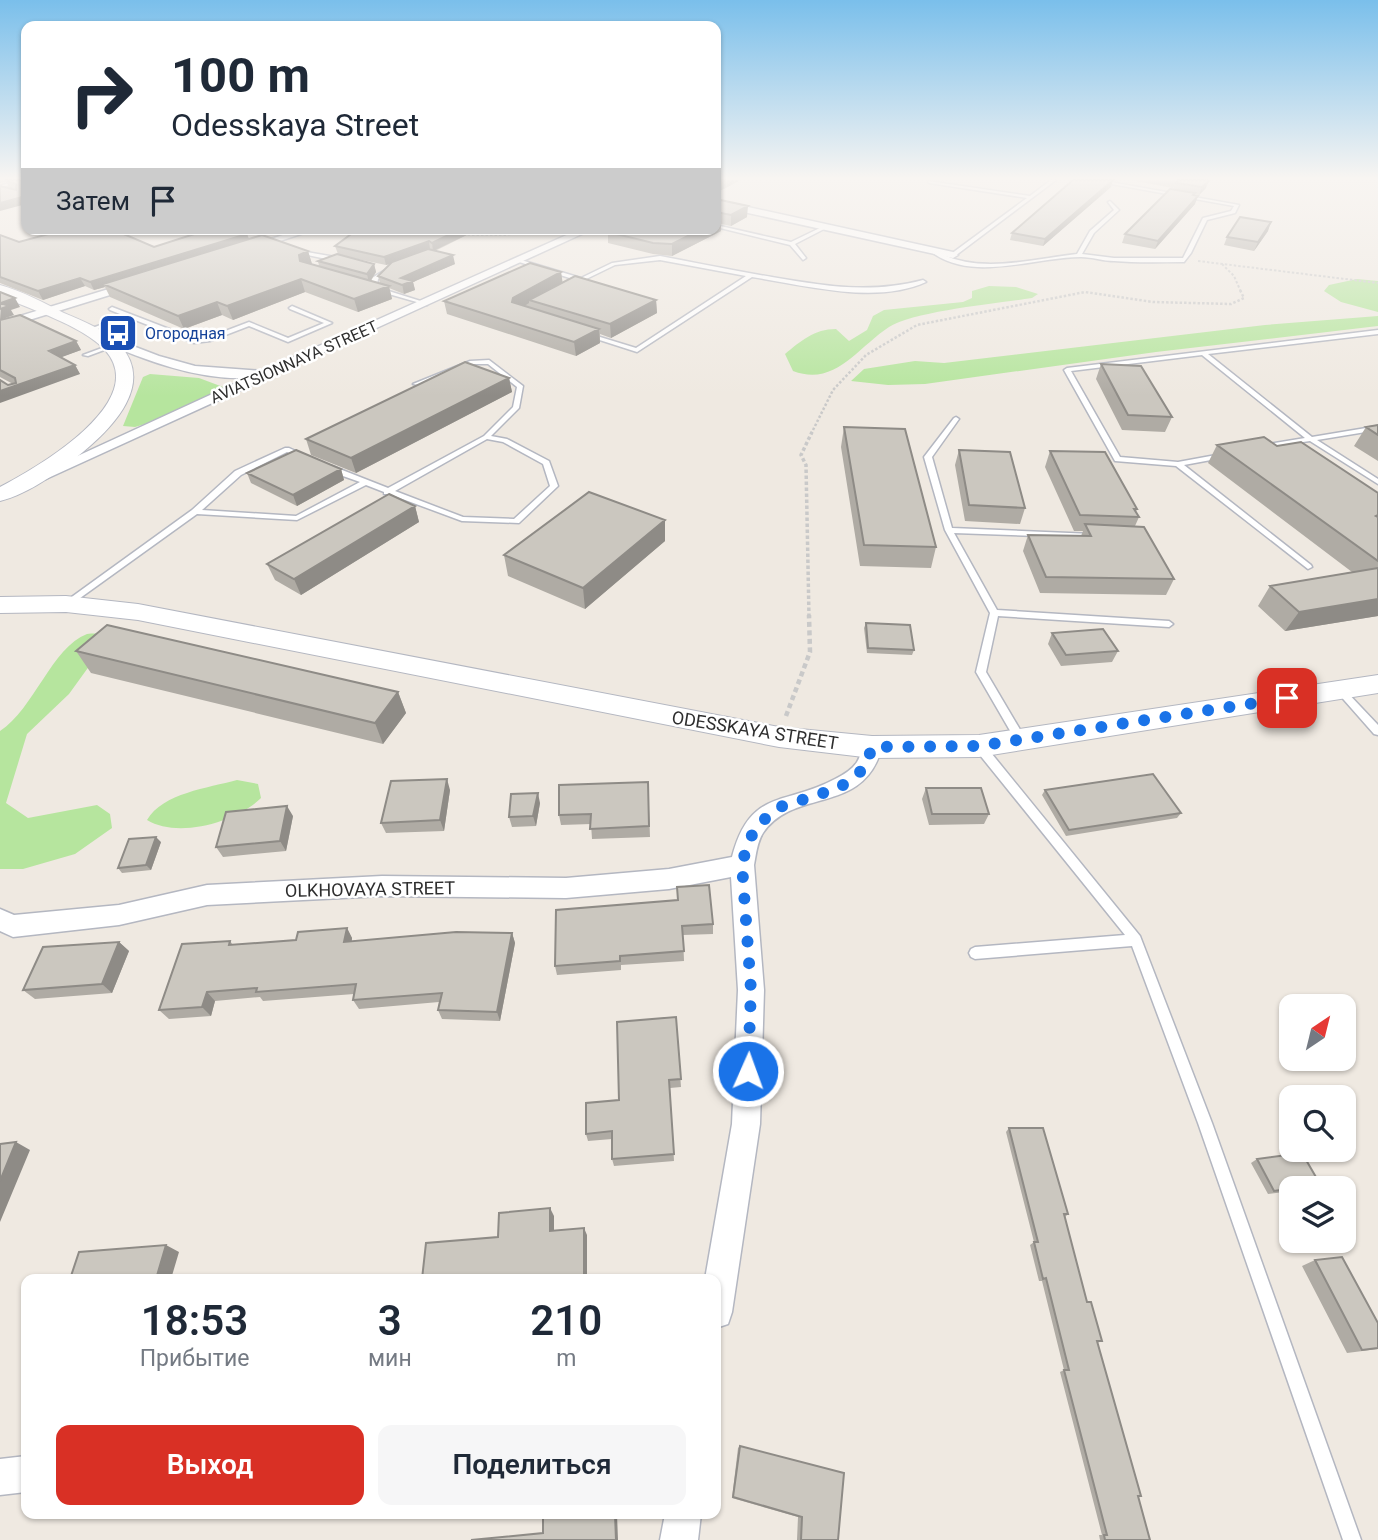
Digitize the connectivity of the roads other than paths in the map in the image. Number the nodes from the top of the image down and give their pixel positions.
1 (237, 252) edge
2 (298, 252) edge
3 (539, 252) edge
4 (798, 252) edge
5 (933, 252) edge
6 (939, 252) edge
7 (957, 252) edge
8 (1081, 252) edge
9 (1190, 252) edge
10 (233, 253) edge
11 (953, 255) joint
12 (1079, 256) junction
13 (803, 258) dead end
14 (337, 259) junction
15 (519, 261) junction
16 (349, 262) edge
17 (327, 263) edge
18 (400, 265) edge
19 (751, 275) junction
20 (581, 280) junction
21 (923, 282) dead end
22 (141, 283) edge
23 (362, 285) edge
24 (570, 285) edge
25 (0, 289) edge
26 (377, 289) junction
27 (425, 304) junction
28 (292, 308) dead end
29 (112, 309) edge
30 (49, 312) junction
31 (131, 316) junction
32 (0, 326) edge
33 (87, 331) junction
34 (1378, 332) edge
35 (584, 334) edge
36 (112, 346) junction
37 (1203, 353) junction
38 (86, 355) dead end
39 (275, 371) junction
40 (416, 384) edge
41 (956, 419) dead end
42 (1378, 428) edge
43 (486, 437) junction
44 (1309, 438) junction
45 (1256, 448) edge
46 (1230, 453) edge
47 (313, 460) edge
48 (1178, 464) junction
49 (326, 466) edge
50 (1378, 482) edge
51 (364, 483) junction
52 (23, 484) junction
53 (387, 492) junction
54 (0, 495) edge
55 (195, 512) junction
56 (949, 530) junction
57 (1100, 536) edge
58 (1308, 566) dead end
59 (66, 604) junction
60 (0, 605) edge
61 (994, 613) junction
62 (1169, 624) dead end
63 (1378, 684) edge
64 (1340, 690) junction
65 (1378, 731) edge
66 (1020, 738) junction
67 (979, 746) junction
68 (872, 747) junction
69 (742, 865) junction
70 (4, 929) edge
71 (1136, 940) junction
72 (975, 953) dead end
73 (721, 1281) edge
74 (21, 1475) edge
75 (0, 1477) edge
76 (682, 1519) edge
77 (679, 1540) edge
78 (1352, 1540) edge

1 - 10 street
2 - 14 lane
3 - 15 street, AVIATSIONNAYA STREET
4 - 13 lane
5 - 12 lane
6 - 11 street
7 - 11 lane
8 - 12 lane
9 - 12 lane
14 - 16 lane
14 - 17 lane
15 - 20 lane
15 - 27 street, AVIATSIONNAYA STREET
18 - 26 lane
19 - 20 lane
19 - 21 lane
19 - 35 lane
20 - 24 lane
22 - 30 street
23 - 26 lane
25 - 30 main road
26 - 27 lane
27 - 39 street, AVIATSIONNAYA STREET
28 - 31 lane
29 - 31 lane
30 - 32 street
30 - 33 main road
31 - 33 lane
33 - 36 main road
33 - 39 street
34 - 37 lane
36 - 38 lane
36 - 52 main road
37 - 44 lane
37 - 48 lane
39 - 52 street, AVIATSIONNAYA STREET
40 - 43 lane
41 - 56 lane
42 - 44 lane
43 - 53 lane
43 - 53 lane
44 - 45 lane
44 - 50 lane
46 - 48 lane
47 - 55 lane
48 - 58 lane
49 - 51 lane
51 - 53 lane
51 - 55 lane
52 - 54 main road, AVIATSIONNAYA STREET
55 - 59 lane
56 - 57 lane
56 - 61 lane
59 - 60 main road, ODESSKAYA STREET
59 - 68 main road, ODESSKAYA STREET
61 - 62 lane
61 - 66 lane
63 - 64 main road, ODESSKAYA STREET
64 - 65 lane
64 - 66 main road, ODESSKAYA STREET
66 - 67 main road, ODESSKAYA STREET
67 - 68 main road, ODESSKAYA STREET
67 - 71 lane
68 - 69 street
69 - 70 street, OLKHOVAYA STREET
69 - 73 street
71 - 72 lane
71 - 78 lane
74 - 75 street
76 - 77 street

